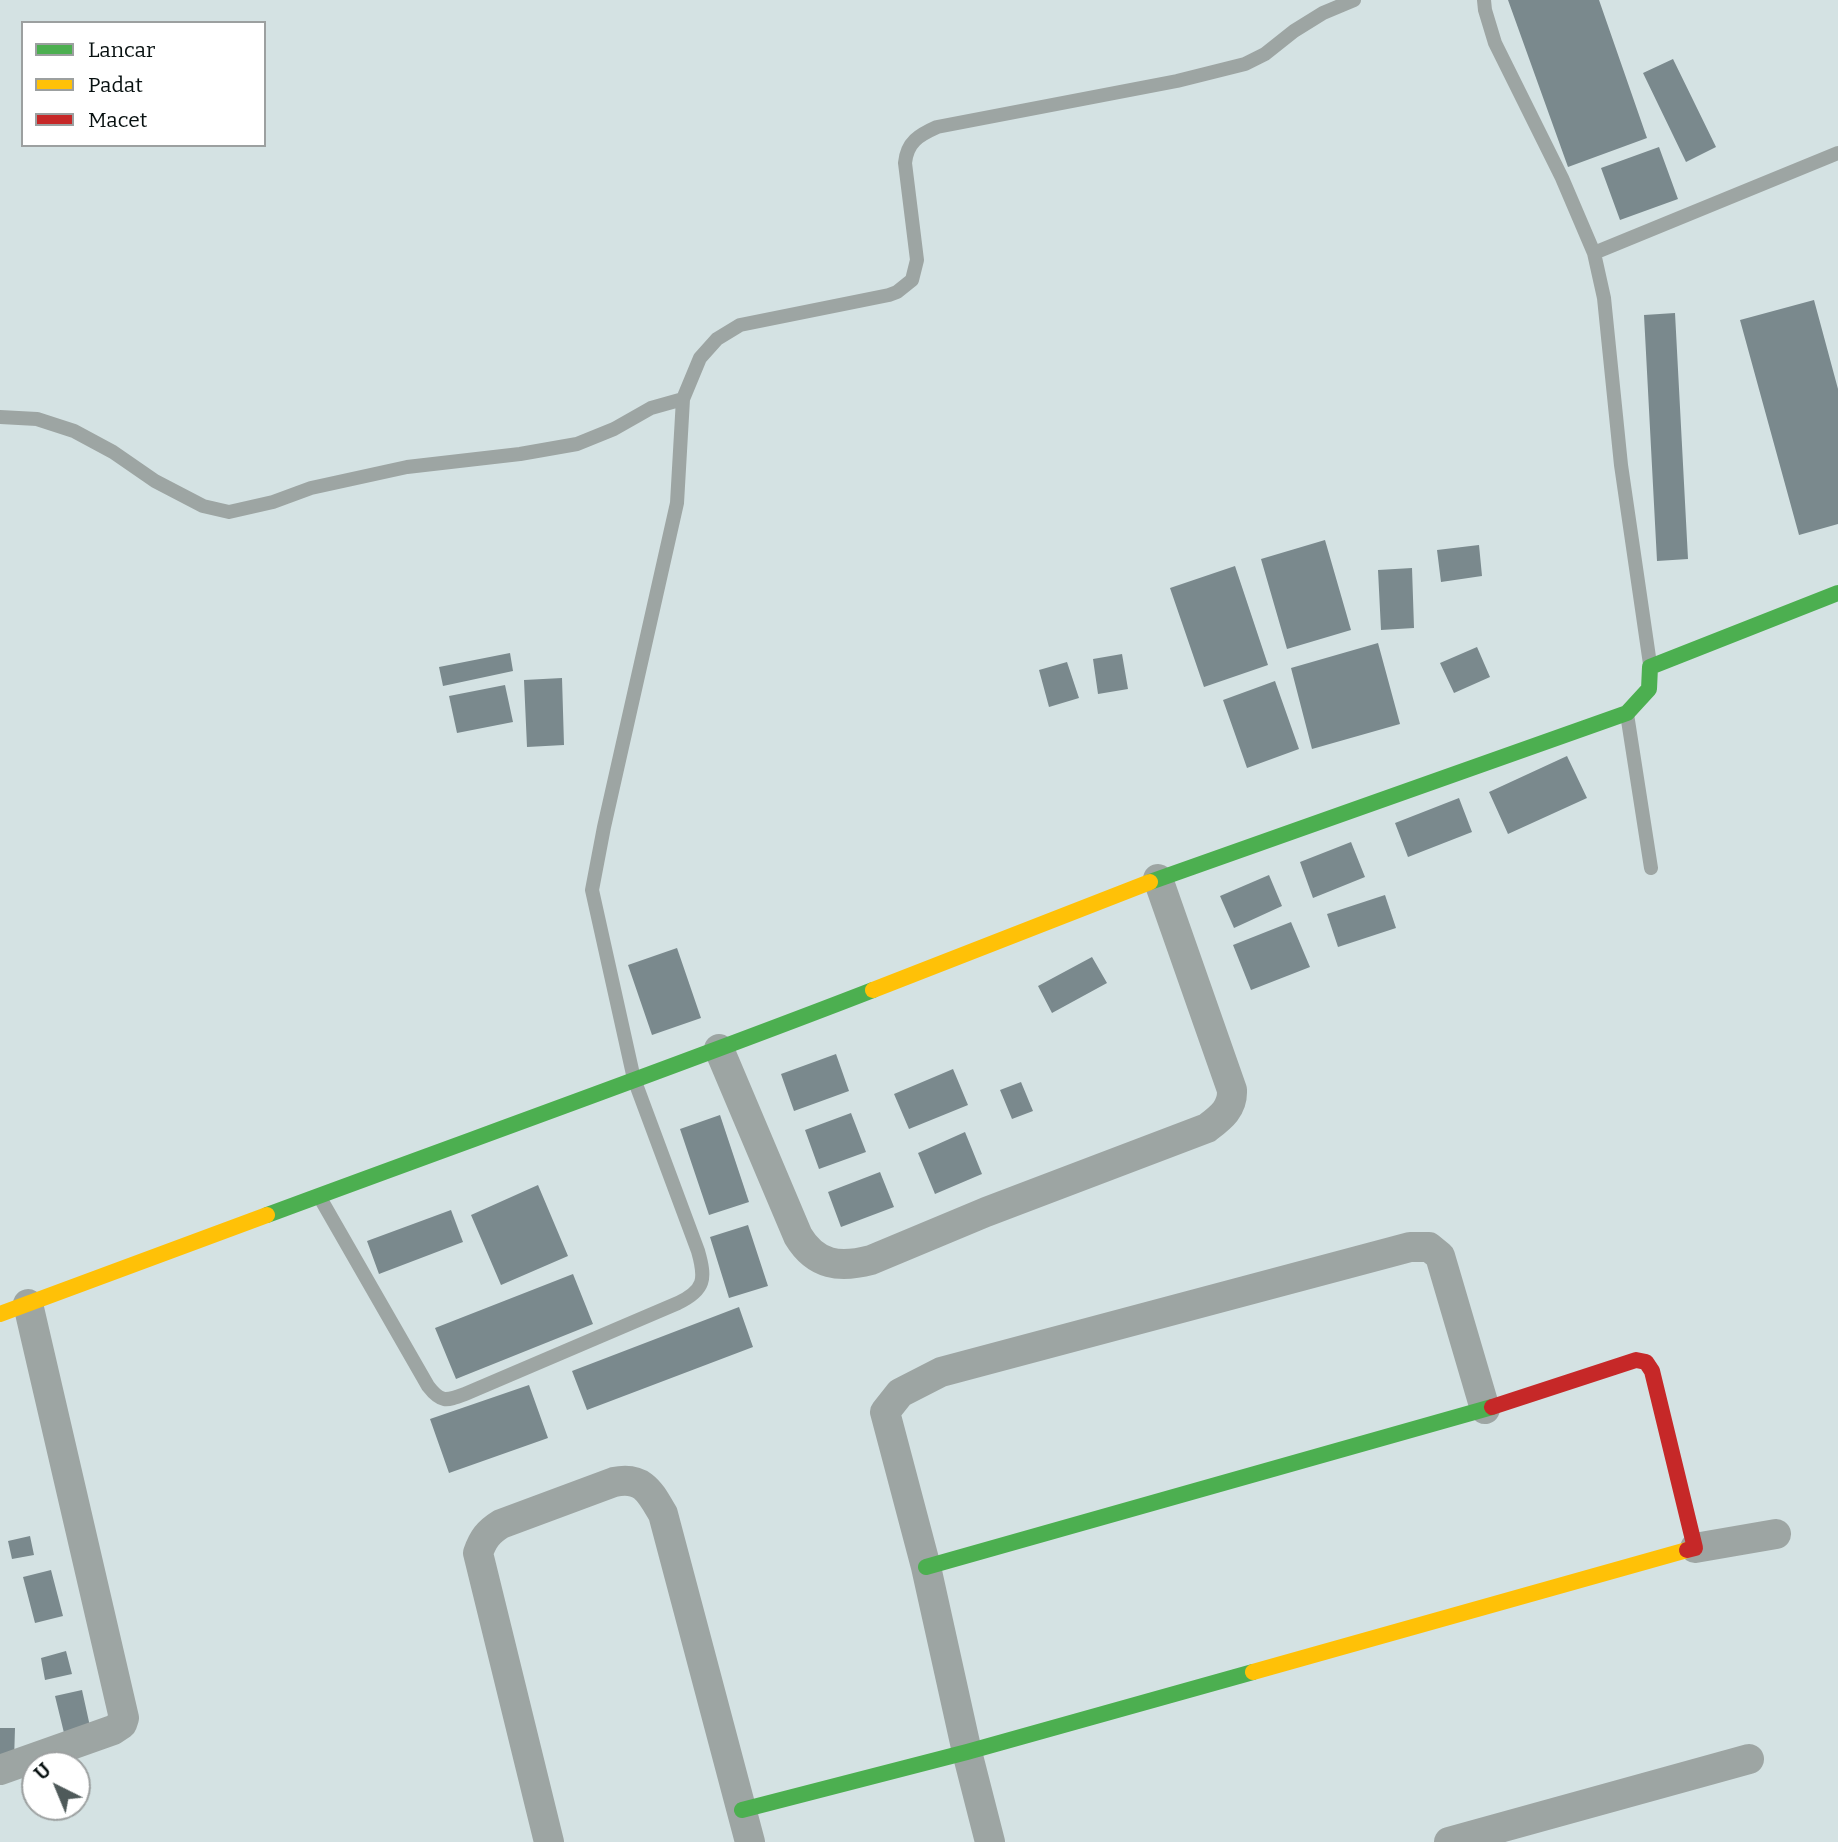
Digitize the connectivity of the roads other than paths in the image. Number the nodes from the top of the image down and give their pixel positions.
1 (1354, 0) edge
2 (1484, 0) edge
3 (1838, 153) edge
4 (1594, 253) junction
5 (683, 399) junction
6 (0, 416) edge
7 (1838, 593) edge
8 (1650, 667) junction
9 (1627, 713) junction
10 (1651, 868) dead end
11 (1158, 879) junction
12 (719, 1049) junction
13 (634, 1079) junction
14 (319, 1196) junction
15 (28, 1304) junction
16 (0, 1314) edge
17 (1485, 1409) junction
18 (1776, 1534) dead end
19 (1695, 1548) junction
20 (926, 1567) junction
21 (967, 1752) junction
22 (1749, 1759) dead end
23 (0, 1770) edge
24 (742, 1810) junction
25 (1547, 1829) edge
26 (549, 1842) edge
27 (750, 1842) edge
28 (990, 1842) edge
29 (1449, 1842) edge

1 - 5 lane
2 - 4 lane
3 - 4 lane
4 - 8 lane
5 - 6 lane
5 - 13 lane
7 - 8 street
8 - 9 street
9 - 10 lane
9 - 11 street
11 - 12 street
11 - 12 street
12 - 13 street
13 - 14 street
13 - 14 lane
14 - 15 street
15 - 16 street
15 - 23 street
17 - 19 street
17 - 20 street
17 - 20 street
18 - 19 street
19 - 21 street
20 - 21 street
21 - 24 street
21 - 28 street
22 - 25 street
24 - 26 street
24 - 27 street
25 - 29 street

